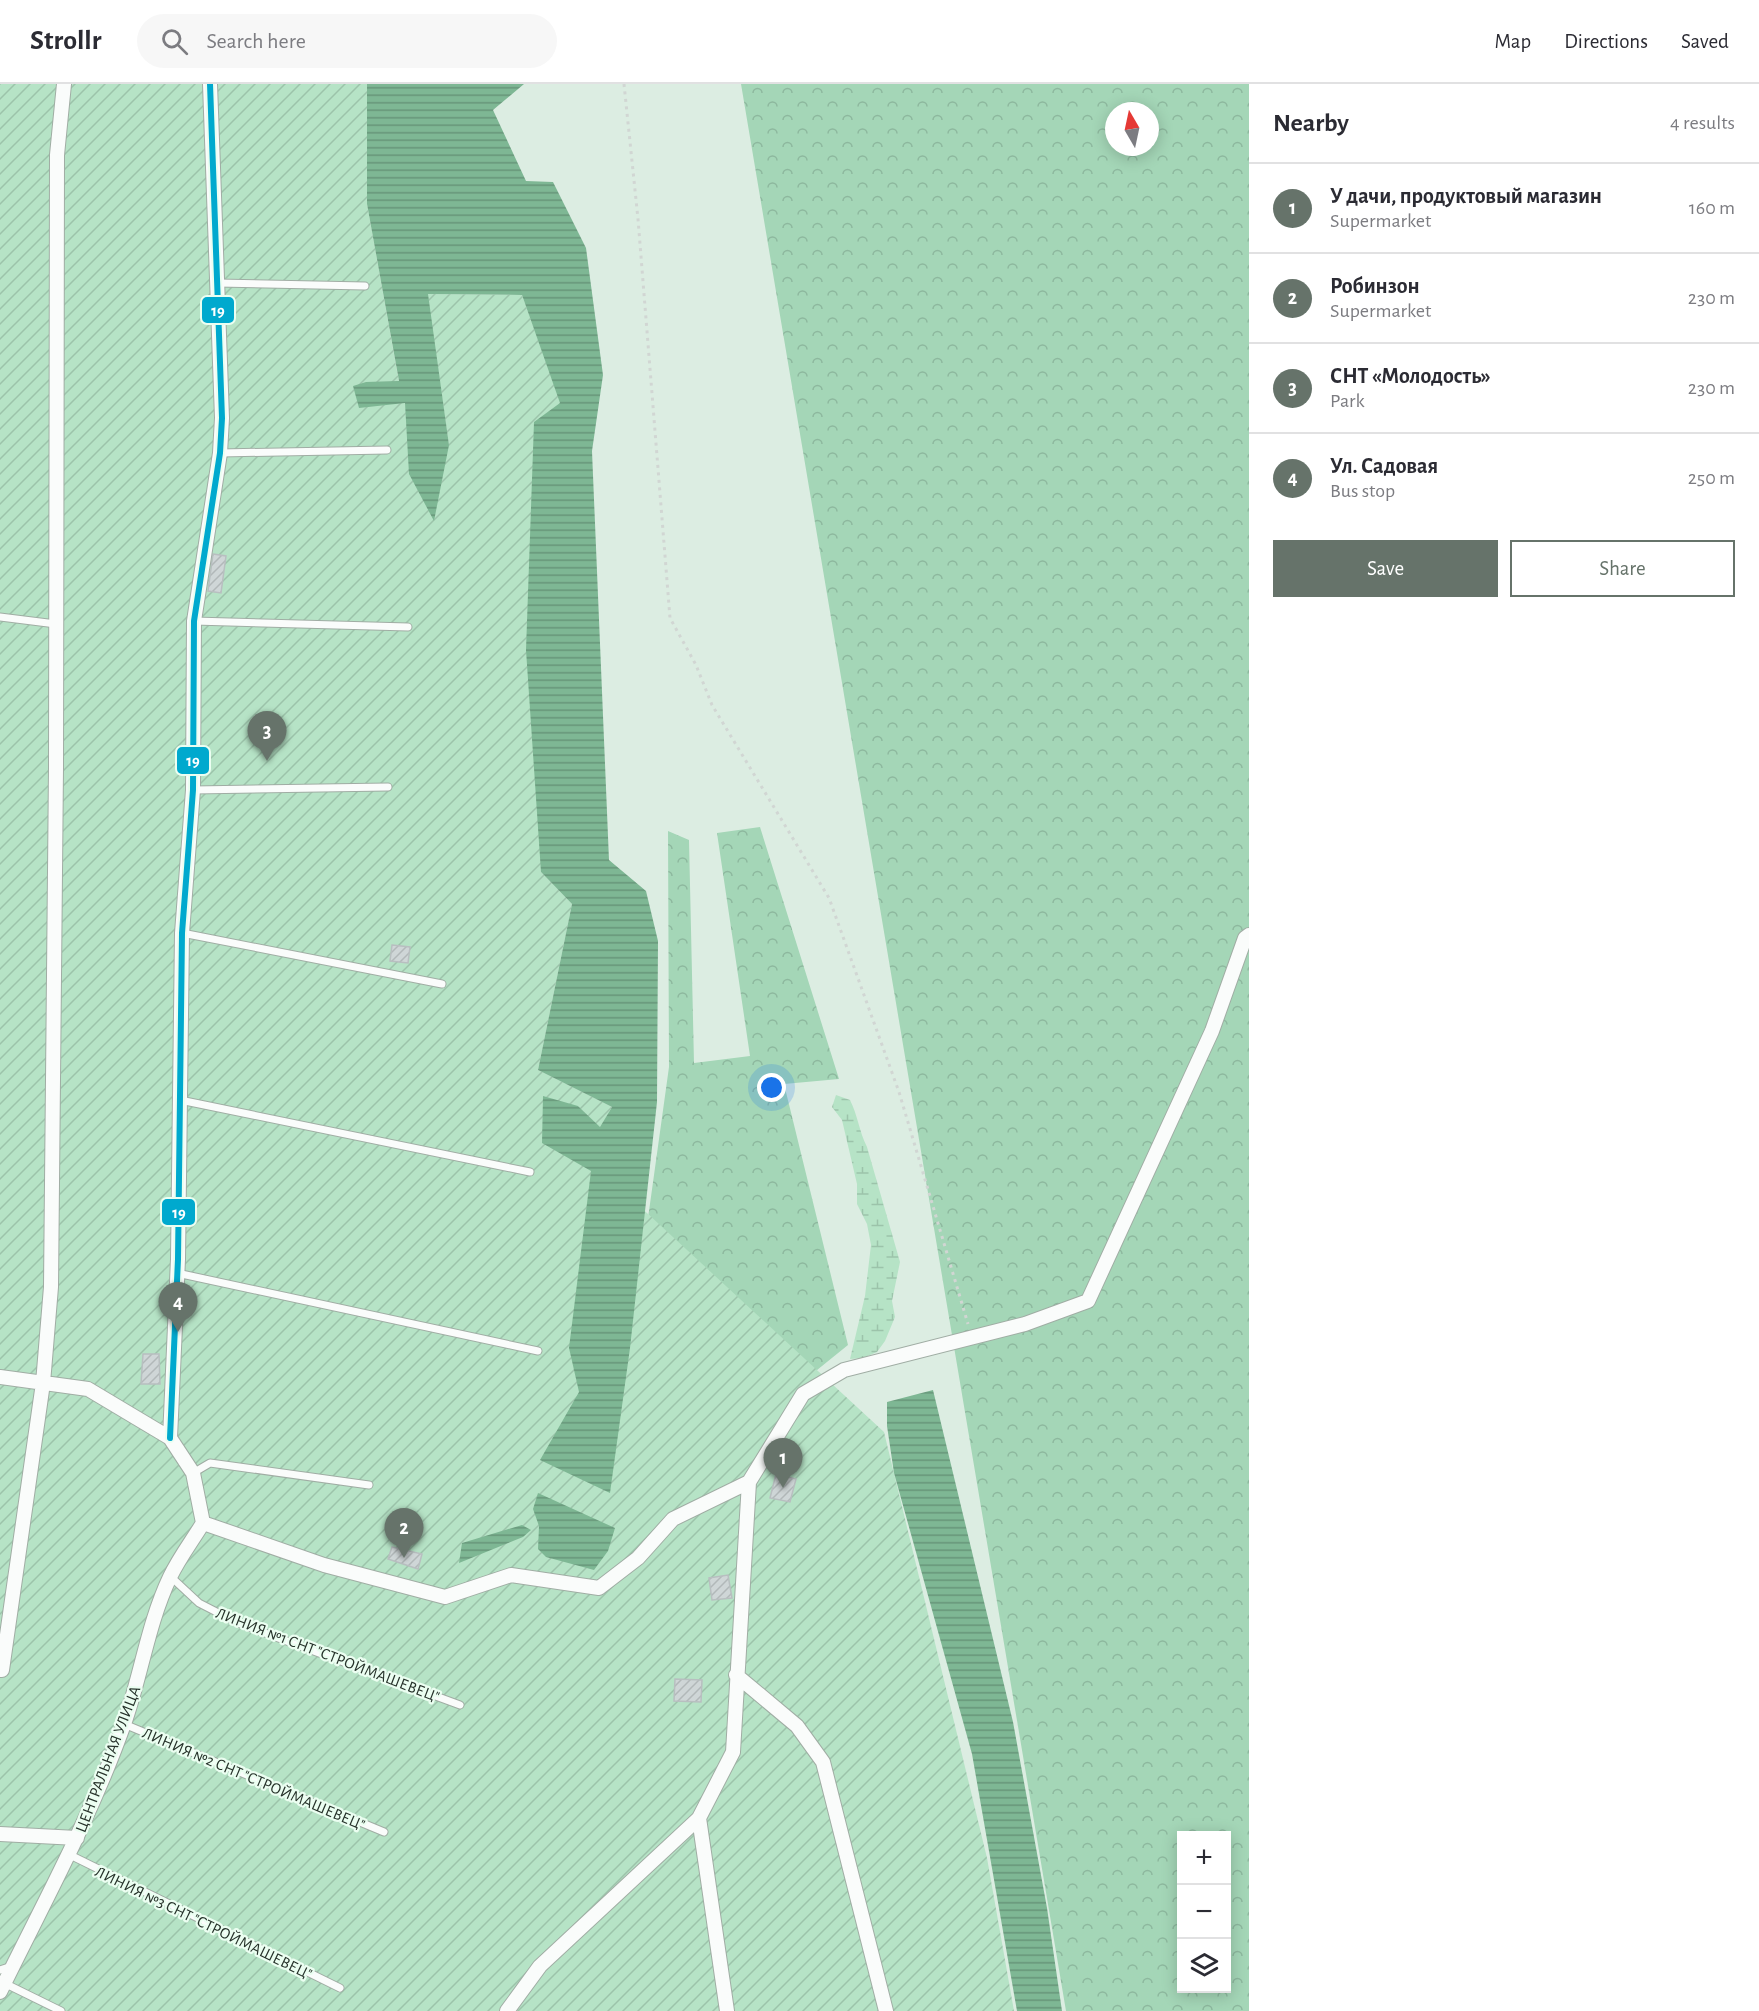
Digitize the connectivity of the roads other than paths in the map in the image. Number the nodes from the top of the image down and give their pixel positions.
1 (64, 84) edge
2 (210, 84) edge
3 (217, 283) junction
4 (365, 285) dead end
5 (387, 450) dead end
6 (220, 453) junction
7 (0, 617) edge
8 (194, 621) junction
9 (56, 624) junction
10 (408, 627) dead end
11 (388, 787) dead end
12 (194, 790) junction
13 (182, 933) junction
14 (1249, 935) edge
15 (441, 984) dead end
16 (180, 1100) junction
17 (530, 1172) dead end
18 (177, 1273) junction
19 (538, 1351) dead end
20 (0, 1377) edge
21 (43, 1383) junction
22 (170, 1438) junction
23 (193, 1473) junction
24 (749, 1482) junction
25 (369, 1485) dead end
26 (204, 1523) junction
27 (170, 1576) junction
28 (0, 1670) edge
29 (736, 1675) junction
30 (460, 1705) dead end
31 (124, 1724) junction
32 (699, 1818) junction
33 (384, 1832) dead end
34 (0, 1834) edge
35 (77, 1838) junction
36 (68, 1854) junction
37 (6, 1968) edge
38 (2, 1988) edge
39 (340, 1988) dead end
40 (61, 2011) edge
41 (507, 2011) edge
42 (727, 2011) edge
43 (886, 2011) edge

1 - 9 street
2 - 3 street
3 - 4 lane
3 - 6 street
5 - 6 lane
6 - 8 street
7 - 9 lane
8 - 10 lane
8 - 12 street
9 - 21 street
11 - 12 lane
12 - 13 street
13 - 15 lane
13 - 16 street
14 - 24 street
16 - 17 lane
16 - 18 street
18 - 19 lane
18 - 22 street
20 - 21 street
21 - 22 street
21 - 28 street
22 - 23 street
23 - 25 lane
23 - 26 street
24 - 26 street
24 - 29 street
26 - 27 street, ЦЕНТРАЛЬНАЯ УЛИЦА
27 - 30 lane, ЛИНИЯ №1 СНТ "СТРОЙМАШЕВЕЦ"
27 - 31 street, ЦЕНТРАЛЬНАЯ УЛИЦА
29 - 32 street
29 - 43 street
31 - 33 lane, ЛИНИЯ №2 СНТ "СТРОЙМАШЕВЕЦ"
31 - 35 street, ЦЕНТРАЛЬНАЯ УЛИЦА
32 - 41 street
32 - 42 street
34 - 35 street
35 - 36 street, ЦЕНТРАЛЬНАЯ УЛИЦА
36 - 37 street, ЦЕНТРАЛЬНАЯ УЛИЦА
36 - 39 lane, ЛИНИЯ №3 СНТ "СТРОЙМАШЕВЕЦ"
37 - 38 street, ЦЕНТРАЛЬНАЯ УЛИЦА
38 - 40 lane

